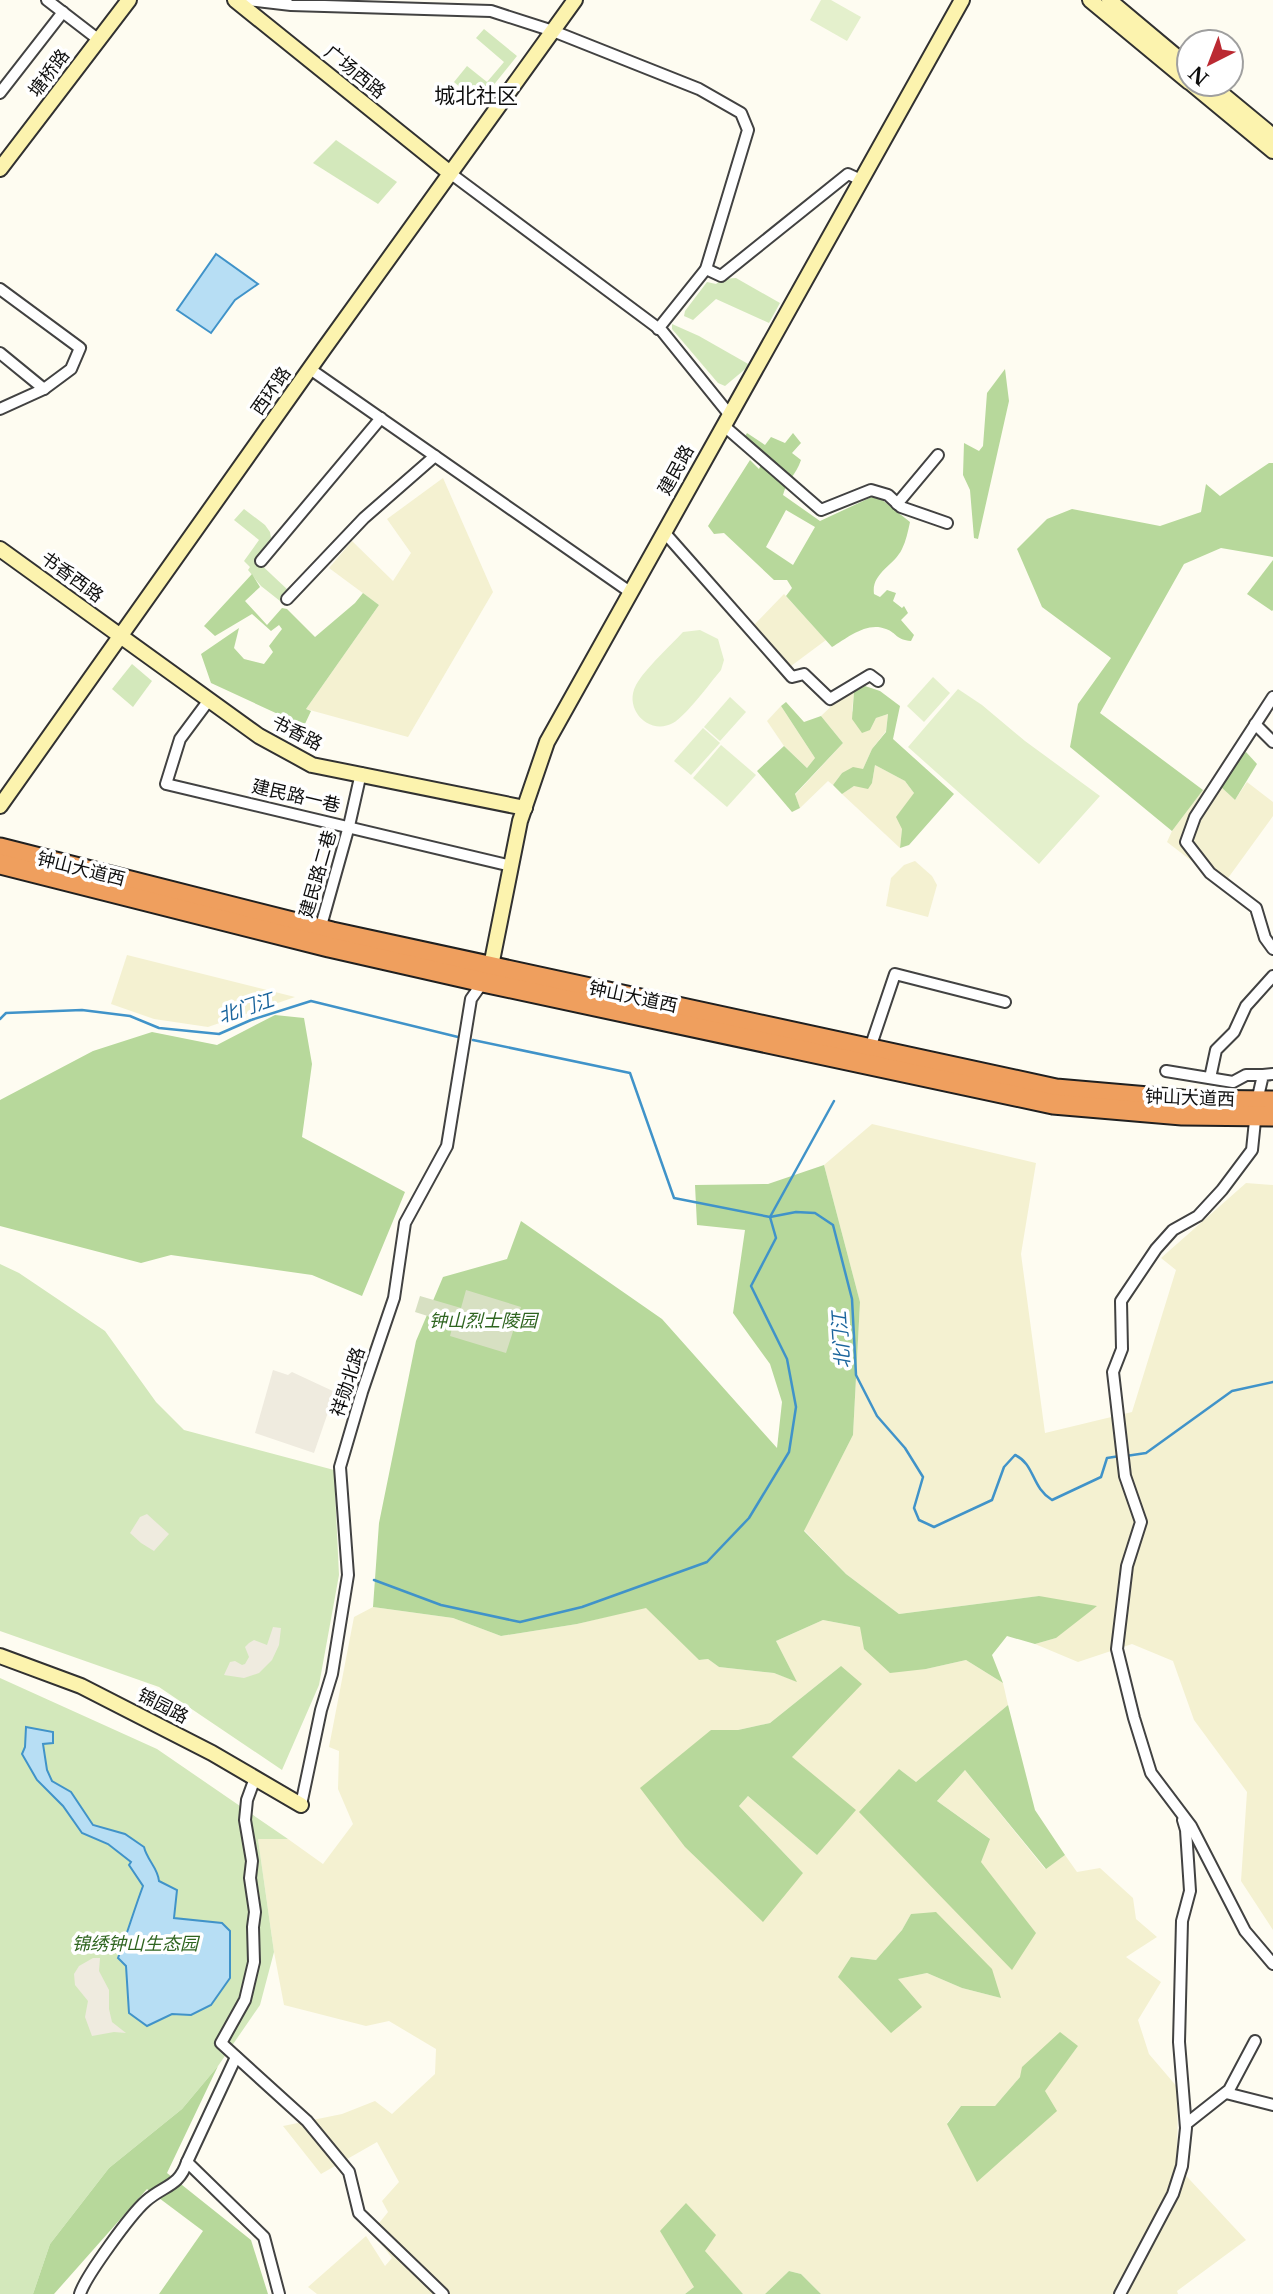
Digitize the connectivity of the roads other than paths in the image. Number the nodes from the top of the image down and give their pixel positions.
1 (47, 0) edge
2 (129, 0) edge
3 (235, 0) edge
4 (247, 0) edge
5 (575, 0) edge
6 (962, 0) edge
7 (1090, 0) edge
8 (1108, 0) edge
9 (63, 12) junction
10 (553, 31) junction
11 (99, 40) junction
12 (1175, 55) edge
13 (1175, 71) edge
14 (0, 93) edge
15 (1208, 98) edge
16 (1227, 98) edge
17 (1273, 136) edge
18 (1273, 151) edge
19 (0, 169) edge
20 (450, 173) junction
21 (861, 180) junction
22 (706, 269) junction
23 (0, 289) edge
24 (659, 329) junction
25 (0, 353) edge
26 (310, 369) junction
27 (44, 389) junction
28 (0, 409) edge
29 (381, 418) junction
30 (726, 420) junction
31 (938, 455) dead end
32 (435, 456) junction
33 (897, 504) junction
34 (947, 523) dead end
35 (664, 532) junction
36 (0, 550) edge
37 (261, 561) dead end
38 (630, 592) junction
39 (287, 599) dead end
40 (121, 636) junction
41 (878, 681) dead end
42 (1273, 697) edge
43 (209, 700) junction
44 (1255, 724) junction
45 (1273, 743) edge
46 (361, 773) junction
47 (0, 806) edge
48 (525, 808) junction
49 (349, 826) junction
50 (0, 848) edge
51 (0, 864) edge
52 (511, 866) junction
53 (318, 936) junction
54 (1273, 948) edge
55 (487, 974) junction
56 (1273, 976) edge
57 (1005, 1002) dead end
58 (867, 1056) junction
59 (1166, 1072) dead end
60 (1268, 1074) edge
61 (1210, 1078) junction
62 (1265, 1108) edge
63 (0, 1656) edge
64 (255, 1778) junction
65 (300, 1805) joint
66 (1180, 1812) junction
67 (1273, 1964) edge
68 (1255, 2041) dead end
69 (236, 2057) junction
70 (1226, 2093) junction
71 (1273, 2105) edge
72 (1186, 2124) junction
73 (187, 2162) junction
74 (80, 2294) edge
75 (279, 2294) edge
76 (443, 2294) edge
77 (1120, 2294) edge

1 - 9 street
2 - 11 street, 塘桥路
3 - 20 street, 广场西路
4 - 10 street
5 - 10 street, 西环路
6 - 21 street, 建民路
7 - 13 street
8 - 12 street
9 - 11 street
9 - 14 street
10 - 20 street, 西环路
10 - 22 street
11 - 19 street, 塘桥路
15 - 18 street
16 - 17 street
20 - 24 street
20 - 26 street, 西环路
21 - 22 street
21 - 30 street, 建民路
22 - 24 street
23 - 27 street
24 - 30 street
25 - 27 street
26 - 29 street
26 - 40 street, 西环路
27 - 28 street
29 - 32 street
29 - 37 street
30 - 33 street
30 - 35 street, 建民路
31 - 33 street
32 - 38 street
32 - 39 street
33 - 34 street
35 - 38 street, 建民路
35 - 41 street
36 - 40 street, 书香西路
38 - 48 street, 建民路
40 - 43 street, 书香路
40 - 47 street, 西环路
42 - 44 street
43 - 46 street, 书香路
43 - 49 street, 建民路一巷
44 - 45 street
44 - 54 street
46 - 48 street, 书香路
46 - 49 street, 建民路二巷
48 - 52 street, 建民路
49 - 52 street, 建民路一巷
49 - 53 street, 建民路二巷
50 - 53 highway, 钟山大道西
51 - 53 highway, 钟山大道西
52 - 55 street, 建民路
53 - 55 highway, 钟山大道西
55 - 58 highway, 钟山大道西
55 - 65 street, 祥勋北路
56 - 61 street
57 - 58 street
58 - 62 highway, 钟山大道西
59 - 61 street
60 - 61 street
60 - 62 street
62 - 66 street
63 - 64 street, 锦园路
64 - 65 street, 锦园路
64 - 69 street
66 - 67 street
66 - 72 street
68 - 70 street
69 - 73 street
69 - 76 street
70 - 71 street
70 - 72 street
72 - 77 street
73 - 74 street
73 - 75 street

